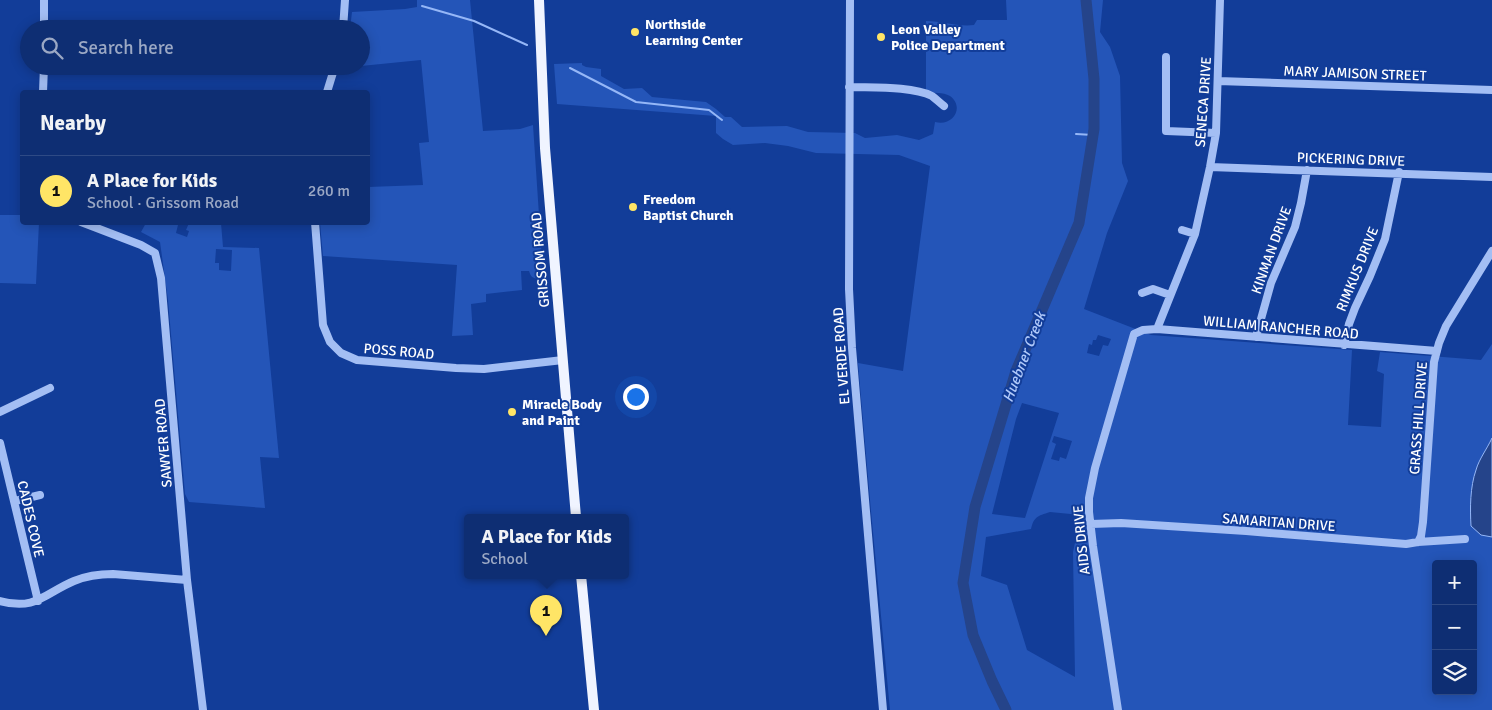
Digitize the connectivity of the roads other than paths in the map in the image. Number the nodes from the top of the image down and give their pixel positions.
1 (44, 0) edge
2 (345, 0) edge
3 (539, 0) edge
4 (850, 0) edge
5 (1220, 0) edge
6 (44, 20) edge
7 (344, 20) edge
8 (1166, 57) dead end
9 (44, 75) edge
10 (332, 75) edge
11 (1218, 81) junction
12 (849, 88) junction
13 (43, 90) edge
14 (328, 90) edge
15 (1492, 90) edge
16 (944, 106) dead end
17 (1216, 133) junction
18 (1210, 167) junction
19 (1307, 170) junction
20 (1399, 172) junction
21 (1492, 177) edge
22 (89, 225) edge
23 (315, 225) edge
24 (1182, 230) dead end
25 (1195, 234) junction
26 (1492, 251) edge
27 (1142, 293) dead end
28 (1170, 295) junction
29 (1157, 329) junction
30 (1256, 337) junction
31 (1132, 343) joint
32 (1344, 345) junction
33 (1437, 351) junction
34 (563, 360) junction
35 (50, 388) dead end
36 (0, 412) edge
37 (0, 443) edge
38 (40, 496) dead end
39 (15, 501) junction
40 (576, 514) edge
41 (1091, 524) junction
42 (1465, 539) dead end
43 (1418, 542) junction
44 (581, 579) edge
45 (188, 580) junction
46 (0, 601) edge
47 (38, 601) junction
48 (203, 710) edge
49 (594, 710) edge
50 (883, 710) edge
51 (1118, 710) edge

1 - 6 street
2 - 7 street
3 - 34 main road, GRISSOM ROAD
4 - 12 street, EL VERDE ROAD
5 - 11 street, SENECA DRIVE
8 - 17 street
9 - 13 street
10 - 14 street
11 - 15 street, MARY JAMISON STREET
11 - 17 street, SENECA DRIVE
12 - 16 street
12 - 50 street, EL VERDE ROAD
17 - 18 street, SENECA DRIVE
18 - 19 street, PICKERING DRIVE
18 - 25 street, SENECA DRIVE
19 - 20 street, PICKERING DRIVE
19 - 30 street, KINMAN DRIVE
20 - 21 street, PICKERING DRIVE
20 - 32 street, RIMKUS DRIVE
22 - 45 street, SAWYER ROAD
23 - 34 street, POSS ROAD
24 - 25 street
25 - 28 street, SENECA DRIVE
26 - 33 street, GRASS HILL DRIVE
27 - 28 street
28 - 29 street, SENECA DRIVE
29 - 30 street, WILLIAM RANCHER ROAD
29 - 31 street, WILLIAM RANCHER ROAD
30 - 32 street, WILLIAM RANCHER ROAD
31 - 41 street, AIDS DRIVE
32 - 33 street, WILLIAM RANCHER ROAD
33 - 43 street, GRASS HILL DRIVE
34 - 40 main road, GRISSOM ROAD
35 - 36 street
37 - 39 street, CADES COVE
38 - 39 street
39 - 47 street, CADES COVE
41 - 43 street, SAMARITAN DRIVE
41 - 51 street, AIDS DRIVE
42 - 43 street, SAMARITAN DRIVE
44 - 49 main road
45 - 47 street
45 - 48 street, SAWYER ROAD
46 - 47 street

